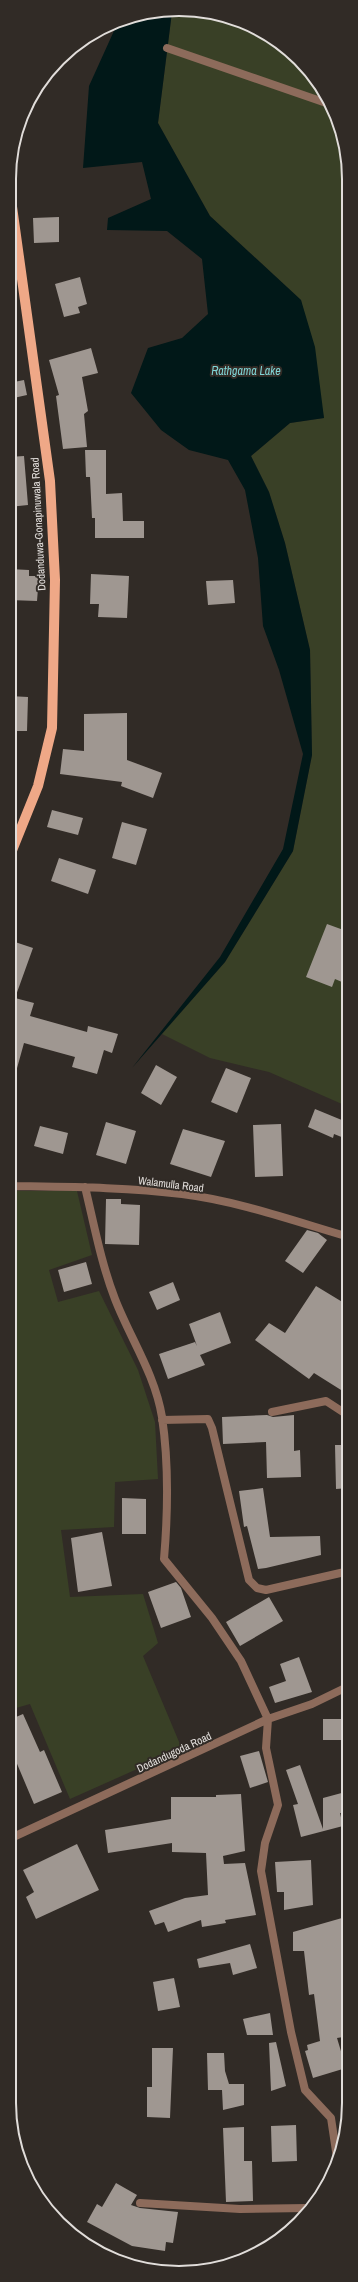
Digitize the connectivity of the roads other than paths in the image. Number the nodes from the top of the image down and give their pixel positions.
1 (167, 48) dead end
2 (322, 102) edge
3 (16, 236) edge
4 (16, 841) edge
5 (16, 1186) edge
6 (85, 1187) junction
7 (342, 1235) edge
8 (342, 1411) edge
9 (272, 1412) dead end
10 (162, 1420) junction
11 (342, 1573) edge
12 (342, 1689) edge
13 (268, 1719) junction
14 (16, 1836) edge
15 (335, 2147) edge
16 (140, 2203) dead end
17 (303, 2208) edge

1 - 2 street
3 - 4 main road, Dodanduwa-Gonapinuwala Road
5 - 6 street, Walamulla Road
6 - 7 street, Walamulla Road
6 - 10 street
8 - 9 street
10 - 11 street
10 - 13 street
12 - 13 street, Dodandugoda Road
13 - 14 street, Dodandugoda Road
13 - 15 street
16 - 17 street

